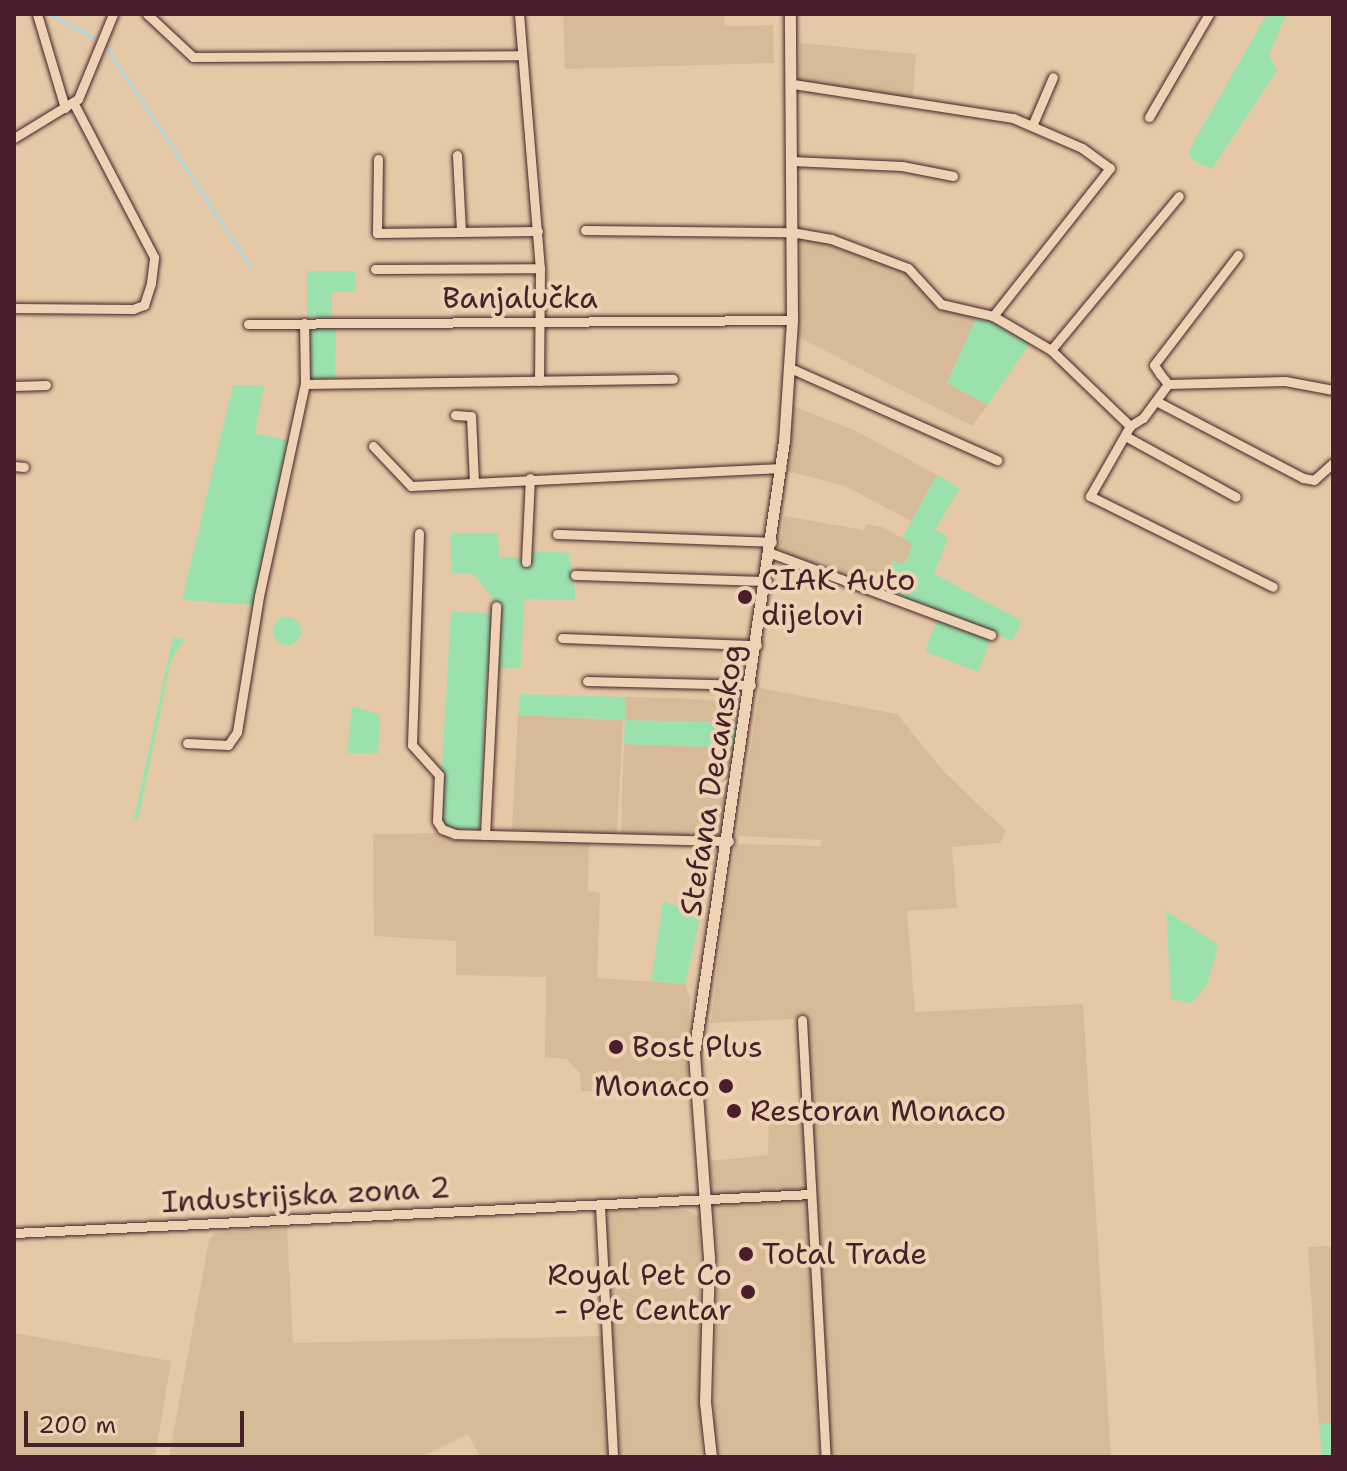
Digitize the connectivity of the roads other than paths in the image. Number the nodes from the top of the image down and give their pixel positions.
1 (37, 14) edge
2 (113, 14) edge
3 (147, 14) edge
4 (519, 14) edge
5 (790, 14) edge
6 (1209, 14) edge
7 (521, 55) junction
8 (1053, 77) dead end
9 (793, 84) junction
10 (69, 106) junction
11 (1149, 117) dead end
12 (1032, 126) junction
13 (14, 138) edge
14 (457, 155) dead end
15 (378, 159) dead end
16 (792, 161) junction
17 (953, 176) dead end
18 (1179, 196) dead end
19 (585, 230) dead end
20 (538, 231) junction
21 (461, 232) junction
22 (791, 232) junction
23 (1238, 255) dead end
24 (540, 268) junction
25 (375, 269) dead end
26 (14, 308) edge
27 (993, 316) junction
28 (792, 320) junction
29 (540, 322) junction
30 (304, 323) junction
31 (248, 324) dead end
32 (1051, 350) junction
33 (790, 368) junction
34 (673, 379) dead end
35 (539, 381) junction
36 (305, 384) junction
37 (1168, 384) junction
38 (46, 385) dead end
39 (14, 386) edge
40 (1333, 390) edge
41 (1156, 401) junction
42 (455, 415) dead end
43 (1130, 426) junction
44 (1127, 437) junction
45 (373, 446) dead end
46 (997, 460) dead end
47 (1333, 463) edge
48 (782, 468) junction
49 (530, 478) junction
50 (474, 481) junction
51 (1236, 497) dead end
52 (419, 533) dead end
53 (557, 534) dead end
54 (772, 548) junction
55 (526, 562) dead end
56 (575, 575) dead end
57 (767, 581) junction
58 (1273, 587) dead end
59 (496, 606) dead end
60 (991, 635) dead end
61 (562, 638) dead end
62 (757, 645) junction
63 (587, 681) dead end
64 (751, 685) junction
65 (187, 743) dead end
66 (485, 835) junction
67 (729, 841) junction
68 (802, 1020) dead end
69 (810, 1194) junction
70 (705, 1202) junction
71 (600, 1206) junction
72 (14, 1233) edge
73 (613, 1457) edge
74 (711, 1457) edge
75 (826, 1457) edge

1 - 10 street
2 - 10 street
3 - 7 street
4 - 7 street
5 - 9 main road, Stefana Decanskog
6 - 11 street
7 - 20 street
8 - 12 street
9 - 12 street
9 - 16 main road, Stefana Decanskog
10 - 13 street
10 - 26 street
12 - 27 street
14 - 21 street
15 - 21 street
16 - 17 street
16 - 22 main road, Stefana Decanskog
18 - 32 street
19 - 22 street
20 - 21 street
20 - 24 street
22 - 27 street
22 - 28 main road, Stefana Decanskog
23 - 37 street
24 - 25 street
24 - 29 street
27 - 32 street
28 - 29 street, Banjalučka
28 - 33 main road, Stefana Decanskog
29 - 30 street, Banjalučka
29 - 35 street
30 - 31 street, Banjalučka
30 - 36 street
32 - 43 street
33 - 46 street
33 - 48 main road, Stefana Decanskog
34 - 35 street
35 - 36 street
36 - 65 street
37 - 40 street
37 - 41 street
38 - 39 street
41 - 43 street
41 - 47 street
42 - 50 street
43 - 44 street
44 - 51 street
44 - 58 street
45 - 50 street
48 - 49 street
48 - 54 main road, Stefana Decanskog
49 - 50 street
49 - 55 street
52 - 66 street
53 - 54 street
54 - 57 main road, Stefana Decanskog
54 - 60 street
56 - 57 street
57 - 62 main road, Stefana Decanskog
59 - 66 street
61 - 62 street
62 - 64 main road, Stefana Decanskog
63 - 64 street
64 - 67 main road, Stefana Decanskog
66 - 67 street
67 - 70 main road, Stefana Decanskog
68 - 69 street
69 - 70 street, Industrijska zona 2
69 - 75 street
70 - 71 street, Industrijska zona 2
70 - 74 main road, Stefana Decanskog
71 - 72 street, Industrijska zona 2
71 - 73 street

